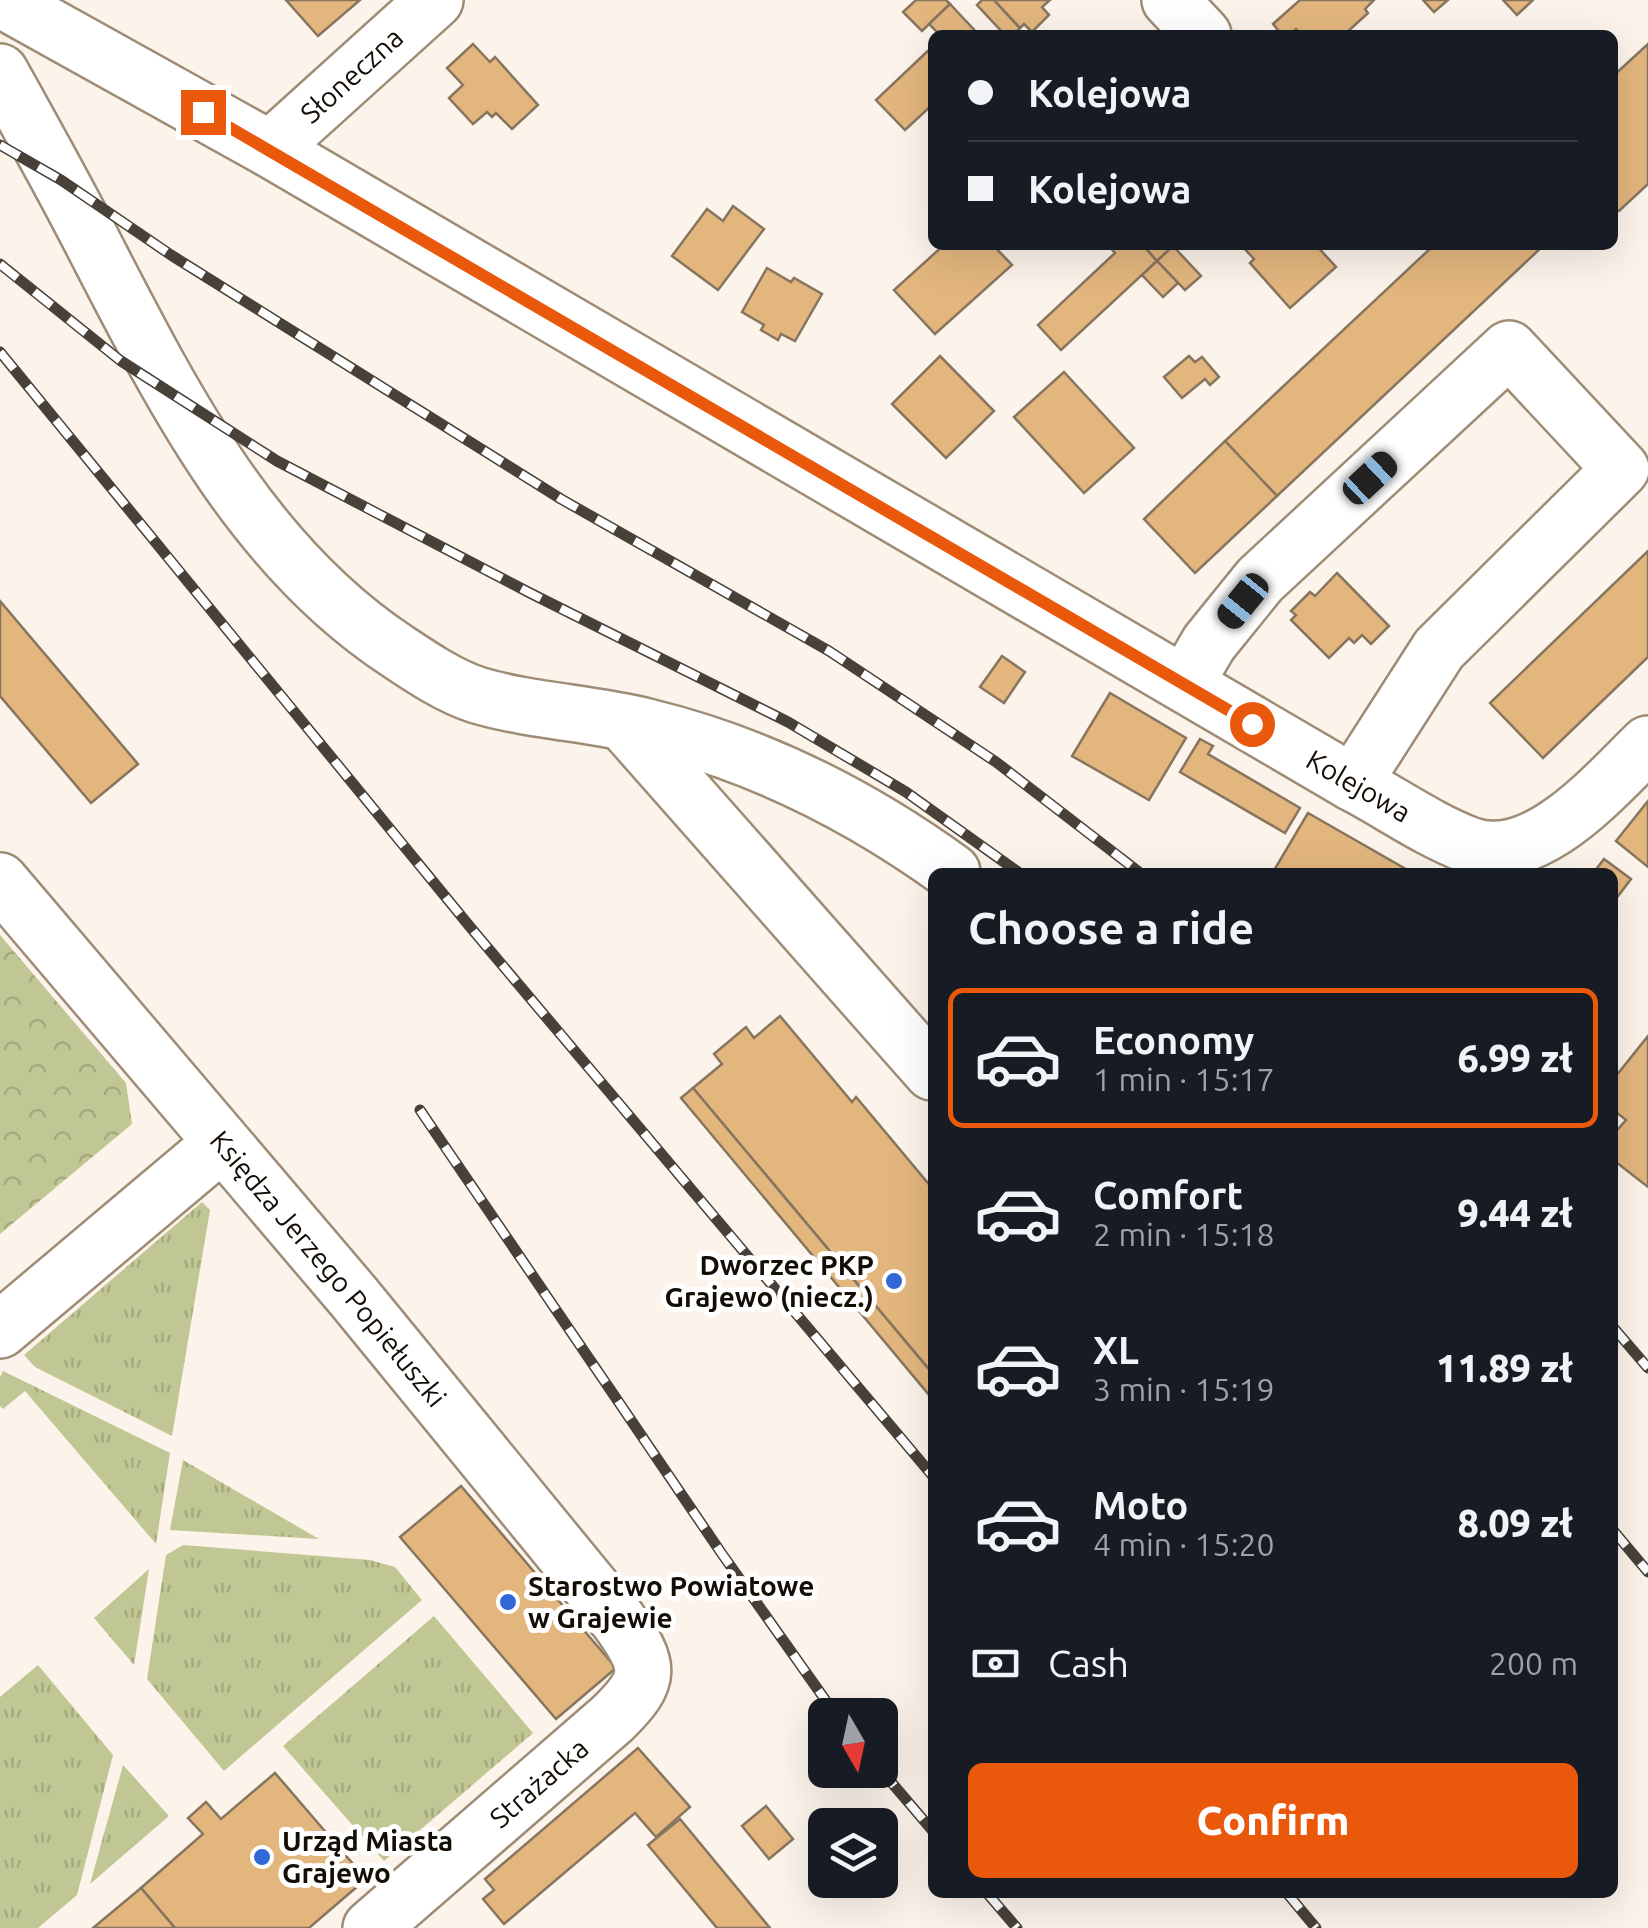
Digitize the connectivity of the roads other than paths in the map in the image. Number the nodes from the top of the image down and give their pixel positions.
1 (2, 0) edge
2 (435, 0) edge
3 (1170, 0) edge
4 (1198, 30) edge
5 (0, 72) edge
6 (270, 149) junction
7 (1185, 684) junction
8 (623, 722) junction
9 (1644, 754) edge
10 (1353, 783) junction
11 (946, 868) edge
12 (0, 881) edge
13 (928, 1067) edge
14 (222, 1143) junction
15 (0, 1330) edge
16 (644, 1666) joint
17 (371, 1928) edge

1 - 6 street, Kolejowa
2 - 6 street, Słoneczna
3 - 4 street
5 - 8 street
6 - 7 street, Kolejowa
7 - 10 street, Kolejowa
7 - 10 street
8 - 11 street
8 - 13 street
9 - 10 street, Kolejowa
12 - 14 street, Księdza Jerzego Popiełuszki
14 - 15 street
14 - 16 street, Księdza Jerzego Popiełuszki
16 - 17 street, Strażacka

